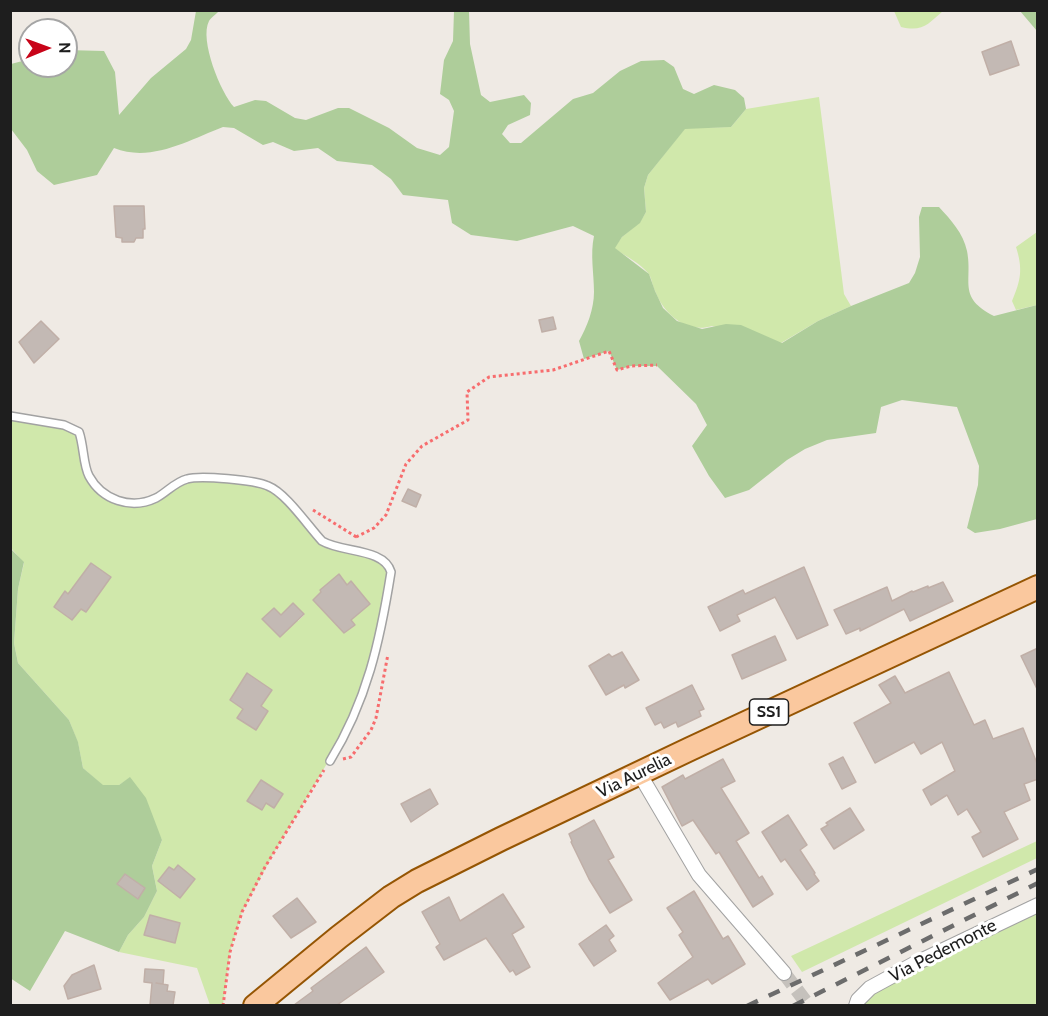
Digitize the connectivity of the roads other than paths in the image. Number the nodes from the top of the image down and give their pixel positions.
1 (10, 416) edge
2 (1038, 587) edge
3 (330, 761) road end
4 (639, 773) junction
5 (1038, 905) edge
6 (784, 973) tunnel mouth
7 (255, 1005) edge
8 (856, 1005) edge

1 - 3 lane
2 - 4 main road, Via Aurelia / SS1
4 - 6 street
4 - 7 main road, Via Aurelia / SS1
5 - 8 street, Via Pedemonte

